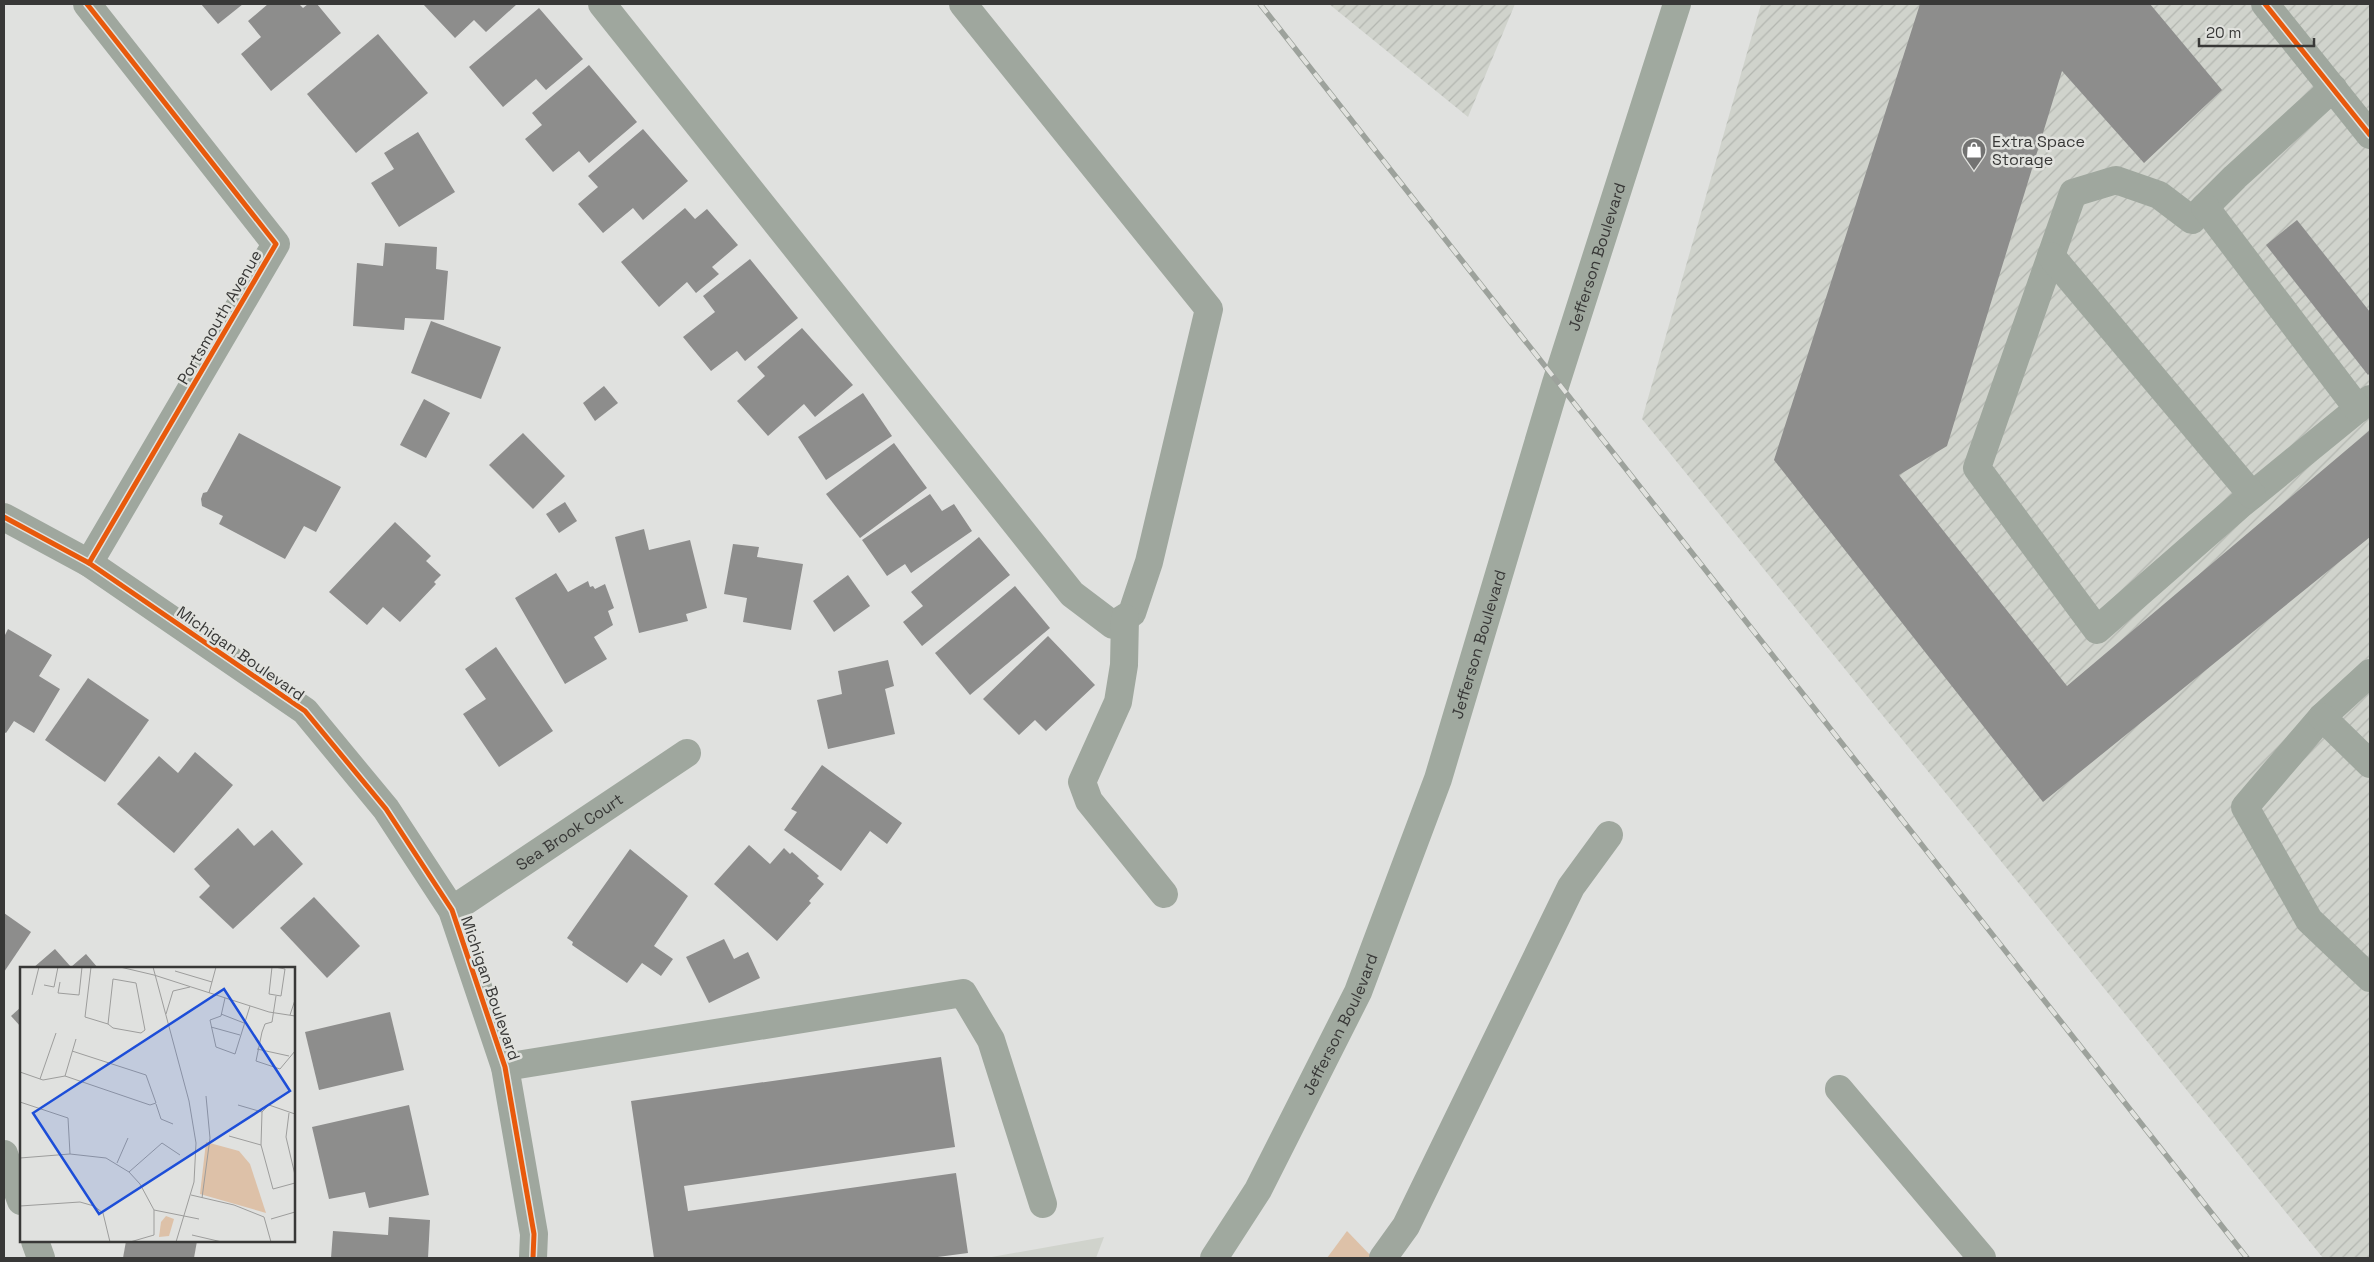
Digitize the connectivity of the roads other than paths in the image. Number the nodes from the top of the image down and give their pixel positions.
1 (87, 4) edge
2 (602, 4) edge
3 (963, 4) edge
4 (1677, 4) edge
5 (2265, 4) edge
6 (2333, 88) junction
7 (2370, 135) edge
8 (2206, 207) junction
9 (2051, 256) junction
10 (2364, 404) edge
11 (2252, 495) junction
12 (4, 517) edge
13 (89, 563) junction
14 (1125, 618) junction
15 (2370, 673) edge
16 (2322, 717) junction
17 (687, 753) dead end
18 (2370, 764) edge
19 (1609, 835) dead end
20 (1164, 894) dead end
21 (452, 910) junction
22 (2370, 978) edge
23 (506, 1067) junction
24 (1839, 1089) dead end
25 (4, 1154) edge
26 (20, 1198) edge
27 (1042, 1204) dead end
28 (35, 1242) edge
29 (41, 1258) edge
30 (534, 1258) edge
31 (1214, 1258) edge
32 (1383, 1258) edge
33 (1982, 1258) edge

1 - 13 street, Portsmouth Avenue
2 - 14 street
3 - 14 street
4 - 31 main road, Jefferson Boulevard
5 - 6 street
6 - 7 street
6 - 8 street
8 - 9 street
8 - 10 street
9 - 11 street
9 - 11 street
10 - 11 street
12 - 13 street, Michigan Boulevard
13 - 21 street, Michigan Boulevard
14 - 20 street
15 - 16 street
16 - 18 street
16 - 22 street
17 - 21 street, Sea Brook Court
19 - 32 street
21 - 23 street, Michigan Boulevard
23 - 27 street
23 - 30 street, Michigan Boulevard
24 - 33 street
25 - 26 street
28 - 29 street

